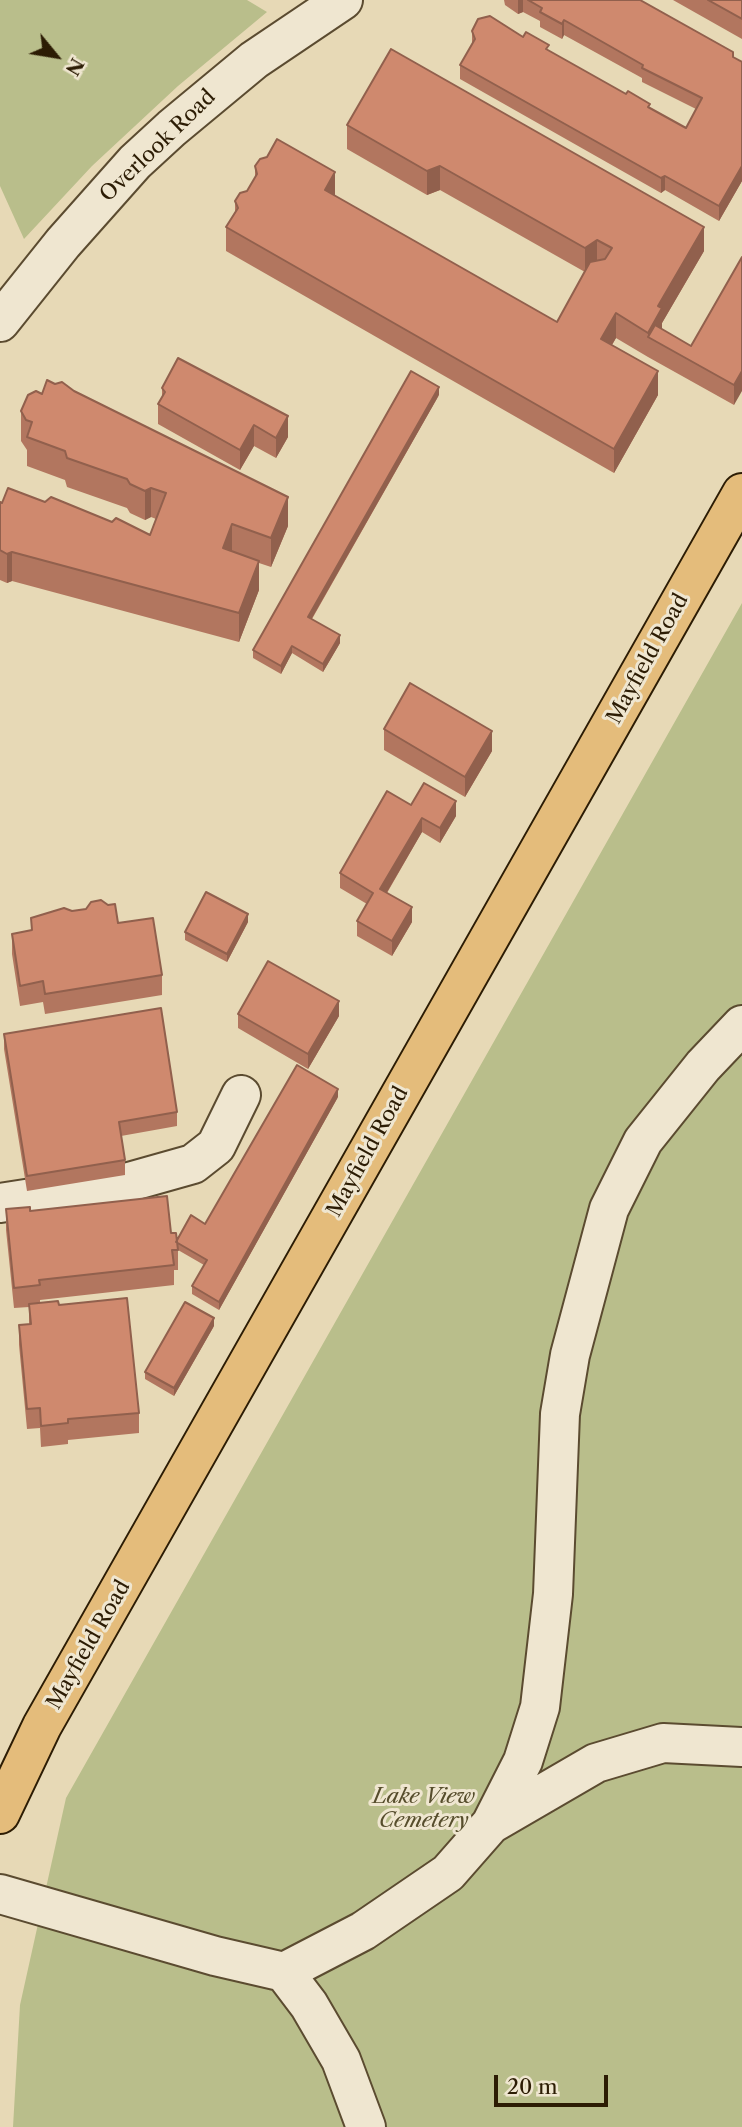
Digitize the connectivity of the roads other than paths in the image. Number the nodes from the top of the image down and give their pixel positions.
1 (344, 0) edge
2 (0, 321) edge
3 (742, 493) edge
4 (742, 1025) edge
5 (241, 1095) dead end
6 (0, 1203) edge
7 (742, 1747) edge
8 (0, 1814) edge
9 (491, 1824) junction
10 (0, 1894) edge
11 (284, 1972) junction
12 (366, 2127) edge

1 - 2 street, Overlook Road
3 - 8 main road, Mayfield Road
4 - 9 street
5 - 6 street
7 - 9 street
9 - 11 street
10 - 11 street
11 - 12 street

